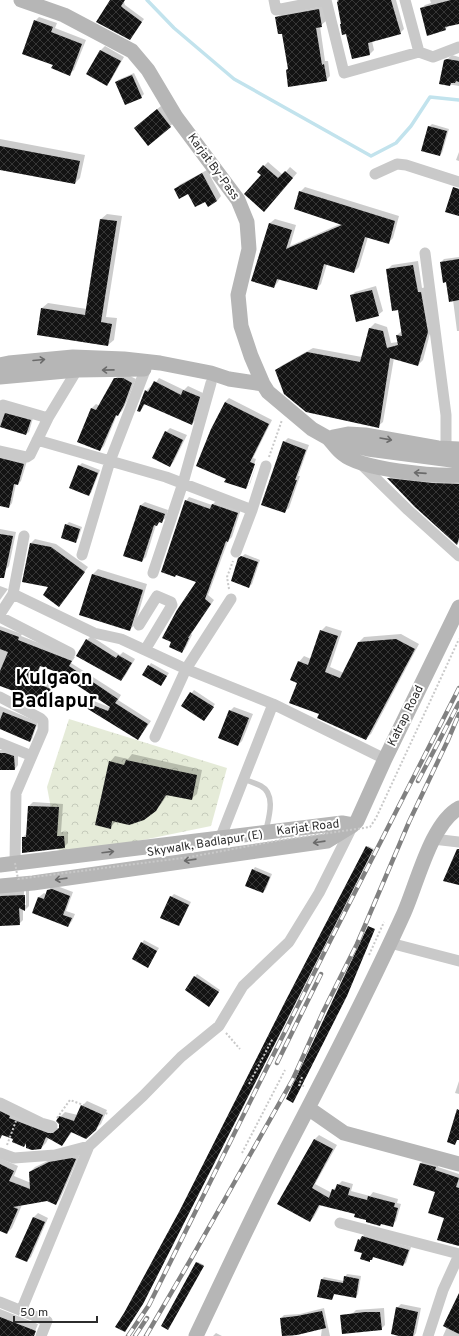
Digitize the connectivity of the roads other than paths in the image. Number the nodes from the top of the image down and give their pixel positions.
1 (21, 0) edge
2 (274, 0) edge
3 (326, 0) edge
4 (405, 0) edge
5 (459, 47) edge
6 (419, 52) junction
7 (375, 174) dead end
8 (459, 182) edge
9 (425, 252) dead end
10 (78, 364) junction
11 (0, 365) edge
12 (144, 369) junction
13 (0, 377) edge
14 (229, 380) junction
15 (211, 383) junction
16 (263, 384) junction
17 (3, 405) dead end
18 (48, 418) junction
19 (328, 438) junction
20 (37, 440) junction
21 (453, 448) edge
22 (0, 451) edge
23 (110, 461) junction
24 (459, 461) edge
25 (361, 464) junction
26 (266, 466) road end
27 (459, 475) edge
28 (183, 483) junction
29 (252, 510) junction
30 (24, 536) dead end
31 (236, 552) road end
32 (82, 555) dead end
33 (459, 556) edge
34 (153, 573) dead end
35 (13, 594) junction
36 (231, 599) road end
37 (459, 608) edge
38 (0, 616) edge
39 (139, 625) dead end
40 (145, 650) junction
41 (70, 653) dead end
42 (186, 669) junction
43 (0, 697) edge
44 (273, 704) junction
45 (155, 737) dead end
46 (0, 743) edge
47 (32, 756) junction
48 (385, 759) junction
49 (243, 779) junction
50 (459, 808) edge
51 (353, 825) junction
52 (266, 833) junction
53 (220, 839) junction
54 (433, 839) junction
55 (459, 842) edge
56 (15, 863) junction
57 (0, 865) edge
58 (0, 886) edge
59 (390, 942) junction
60 (459, 961) edge
61 (0, 1103) edge
62 (308, 1108) junction
63 (52, 1126) road end
64 (89, 1146) junction
65 (3, 1150) edge
66 (459, 1164) edge
67 (340, 1223) dead end
68 (459, 1254) edge
69 (0, 1302) edge
70 (21, 1311) junction
71 (41, 1336) edge
72 (196, 1336) edge
73 (428, 1336) edge

1 - 16 main road, Karjat By-Pass
2 - 3 street
3 - 6 street
4 - 6 street
5 - 6 street
7 - 8 street
9 - 21 street
11 -> 10 main road
12 -> 10 main road
10 - 13 main road
10 - 14 main road
10 - 18 street
12 - 15 main road
12 - 23 street
14 - 15 main road
14 - 16 main road
15 - 28 street
16 - 19 main road, Karjat By-Pass
17 - 18 street
18 - 20 street
19 -> 21 main road
19 - 24 main road, Karjat By-Pass
19 - 25 main road
20 - 22 street
20 - 23 street
23 - 28 street
23 - 32 street
27 -> 25 main road
25 - 33 street
26 - 29 street
28 - 29 street
28 - 34 street
29 - 31 street
30 - 35 street
35 - 38 street
35 - 40 street
36 - 42 street
37 - 48 main road, Katrap Road
38 - 41 street
39 - 40 street
40 - 42 street
42 - 44 street
42 - 45 street
43 - 47 street
44 - 48 street
44 - 49 street
46 - 47 street
47 - 56 street
48 - 51 main road, Katrap Road
49 - 52 lane
49 - 53 street
50 - 54 main road
51 - 52 main road, Karjat Road
51 -> 58 main road, Karjat Road
51 - 64 street
52 - 53 main road, Karjat Road
56 -> 53 main road, Karjat Road
54 - 55 street
54 - 59 main road
56 - 57 main road, Karjat Road
59 - 60 street
59 - 62 main road
61 - 63 street
62 - 66 main road
62 - 72 main road
64 - 65 street
64 - 70 street
67 - 68 street
68 - 73 street
69 - 70 street
70 - 71 street

